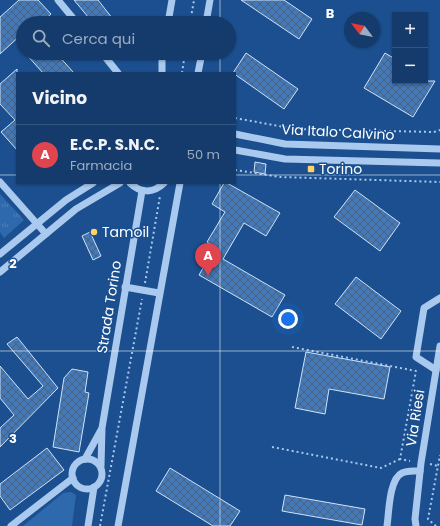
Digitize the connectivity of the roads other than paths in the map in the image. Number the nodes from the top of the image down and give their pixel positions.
1 (58, 0) edge
2 (172, 0) edge
3 (210, 0) edge
4 (71, 16) edge
5 (169, 16) edge
6 (207, 16) edge
7 (108, 60) edge
8 (162, 60) edge
9 (201, 60) edge
10 (117, 72) edge
11 (162, 72) edge
12 (198, 72) edge
13 (236, 134) edge
14 (440, 149) edge
15 (236, 150) edge
16 (440, 163) edge
17 (0, 182) edge
18 (91, 184) edge
19 (118, 184) edge
20 (131, 184) edge
21 (163, 184) edge
22 (180, 184) edge
23 (142, 191) junction
24 (37, 223) junction
25 (46, 234) junction
26 (0, 254) edge
27 (0, 272) edge
28 (125, 287) junction
29 (159, 293) junction
30 (440, 298) edge
31 (440, 346) edge
32 (436, 370) junction
33 (102, 428) junction
34 (85, 459) junction
35 (101, 466) junction
36 (420, 471) junction
37 (73, 478) junction
38 (94, 488) junction
39 (11, 526) edge
40 (88, 526) edge
41 (118, 526) edge
42 (387, 526) edge
43 (416, 526) edge

1 - 4 street
2 - 5 street
3 - 6 street
7 - 10 street
8 - 11 street
9 - 12 street
13 - 14 street, Via Italo Calvino
15 - 16 street, Via Italo Calvino
17 - 24 street
18 - 24 street
19 - 25 street
20 - 23 street
21 - 23 street
22 - 29 street
23 - 28 street, Strada Torino
24 - 25 street
24 - 26 street
25 - 27 street
28 - 29 street
28 - 33 street, Strada Torino
29 - 41 street
30 - 32 street
31 - 32 street, Via Riesi
32 - 36 street, Via Riesi
33 - 34 street, Strada Torino
33 - 35 street, Strada Torino
34 - 35 street
34 - 37 street
35 - 38 street
36 - 42 street
36 - 43 street, Via Riesi
37 - 38 street
37 - 39 street
38 - 40 street

